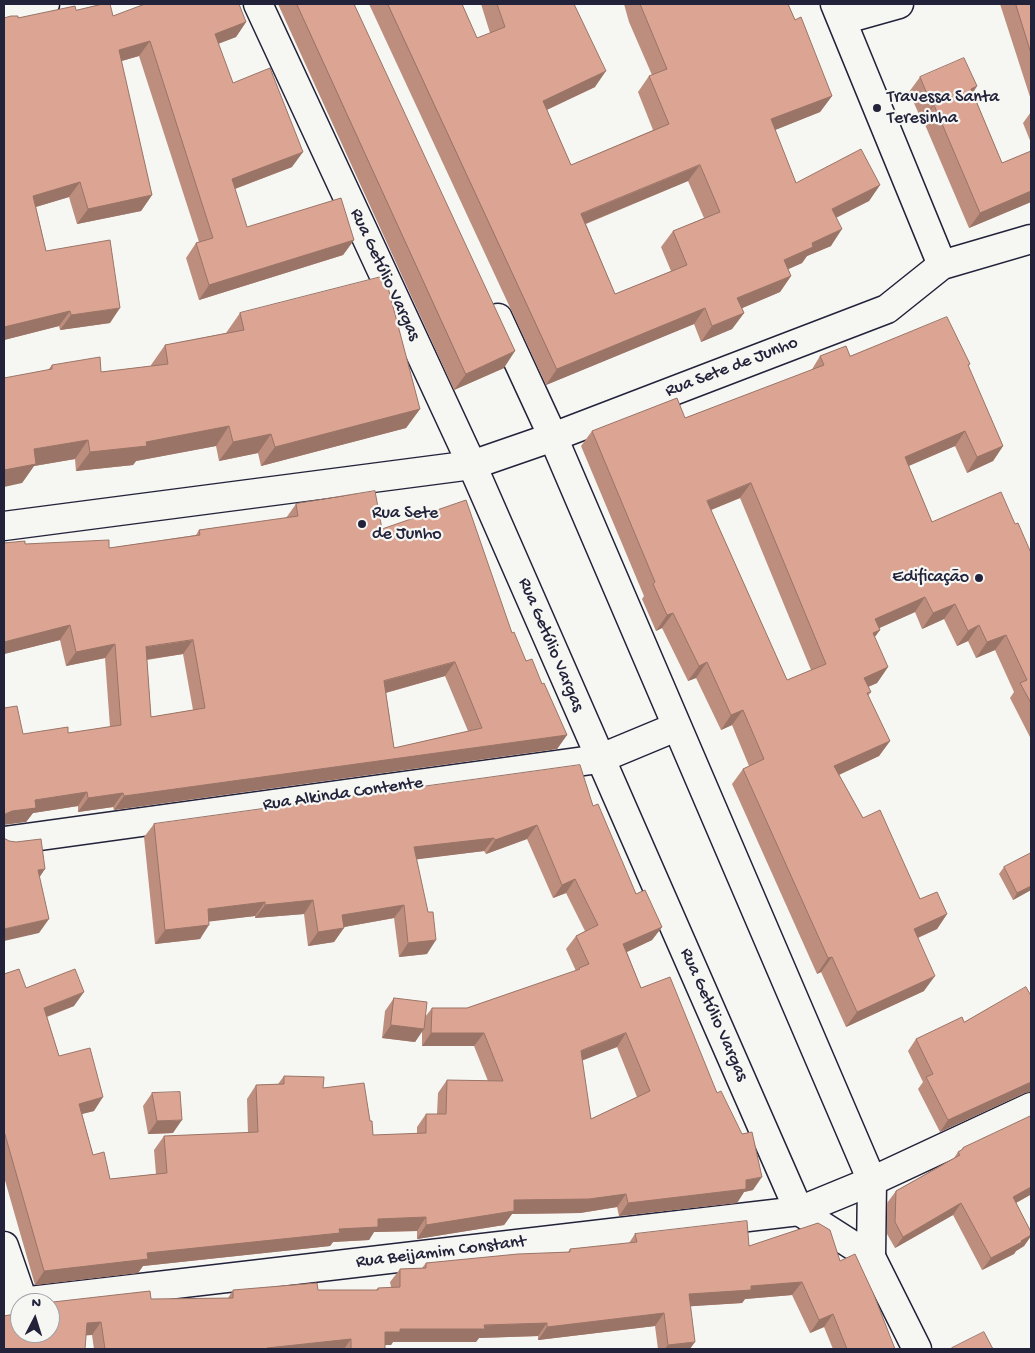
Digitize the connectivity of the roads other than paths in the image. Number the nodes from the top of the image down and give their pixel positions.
1 (45, 4) edge
2 (258, 4) edge
3 (900, 4) edge
4 (838, 12) edge
5 (4, 16) edge
6 (1031, 239) edge
7 (942, 265) junction
8 (486, 293) edge
9 (553, 437) junction
10 (472, 465) junction
11 (4, 526) edge
12 (676, 726) junction
13 (600, 759) junction
14 (4, 841) edge
15 (1031, 1107) edge
16 (872, 1181) junction
17 (799, 1211) junction
18 (4, 1246) edge
19 (871, 1257) junction
20 (11, 1293) edge
21 (60, 1297) edge
22 (917, 1349) edge

1 - 5 street
2 - 10 street, Rua Getúlio Vargas
3 - 4 street
4 - 7 street
6 - 7 street, Rua Sete de Junho
7 - 9 street, Rua Sete de Junho
8 - 9 street
9 - 10 street, Rua Sete de Junho
9 - 12 street
10 - 11 street, Rua Sete de Junho
10 - 13 street, Rua Getúlio Vargas
12 - 13 street, Rua Alkinda Contente
12 - 16 street
13 - 14 street, Rua Alkinda Contente
13 - 17 street, Rua Getúlio Vargas
15 - 16 street, Rua Beijamim Constant
16 - 17 street, Rua Beijamim Constant
16 - 19 street
17 - 19 street
17 - 21 street, Rua Beijamim Constant
18 - 20 street
19 - 22 street

